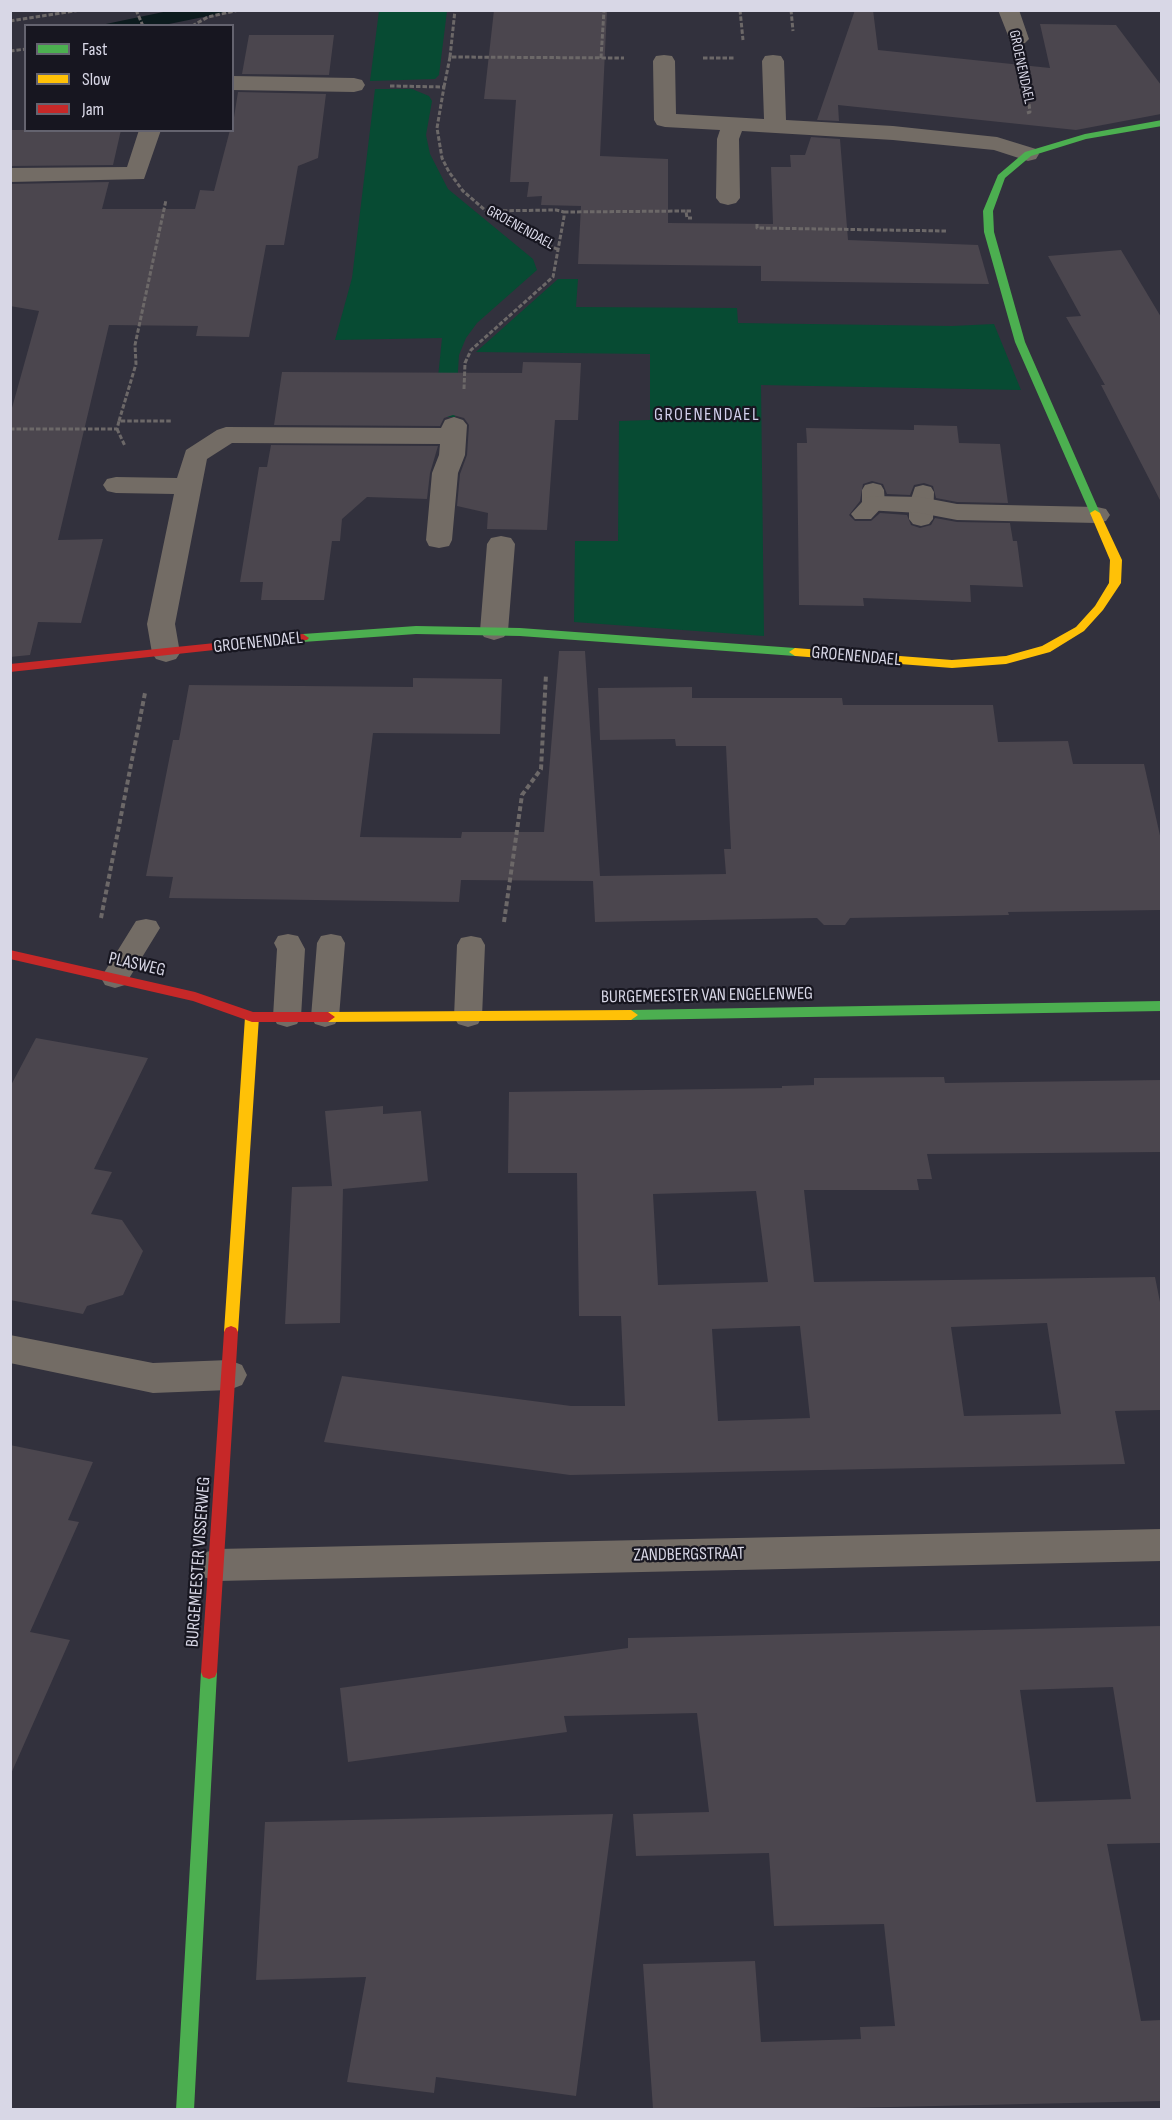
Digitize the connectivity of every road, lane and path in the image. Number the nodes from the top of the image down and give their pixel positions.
1 (81, 10) edge
2 (239, 10) edge
3 (455, 10) edge
4 (604, 10) edge
5 (1008, 10) edge
6 (10, 21) edge
7 (196, 24) edge
8 (1018, 39) joint
9 (450, 57) junction
10 (601, 58) junction
11 (632, 58) dead end
12 (664, 61) dead end
13 (773, 61) dead end
14 (234, 83) edge
15 (354, 85) joint
16 (444, 87) junction
17 (1161, 123) edge
18 (733, 126) junction
19 (775, 126) junction
20 (149, 132) edge
21 (1003, 146) junction
22 (1028, 154) junction
23 (136, 174) junction
24 (10, 175) edge
25 (728, 198) dead end
26 (701, 208) dead end
27 (486, 211) junction
28 (686, 211) junction
29 (564, 212) junction
30 (699, 218) dead end
31 (757, 219) dead end
32 (952, 231) dead end
33 (559, 250) junction
34 (463, 395) dead end
35 (119, 421) junction
36 (10, 429) edge
37 (117, 429) junction
38 (226, 435) junction
39 (126, 445) dead end
40 (116, 485) dead end
41 (189, 486) junction
42 (870, 503) dead end
43 (1097, 515) junction
44 (439, 540) dead end
45 (501, 544) dead end
46 (494, 632) junction
47 (551, 634) junction
48 (166, 653) junction
49 (10, 668) edge
50 (100, 923) dead end
51 (146, 928) dead end
52 (503, 928) dead end
53 (288, 943) dead end
54 (331, 943) dead end
55 (471, 945) dead end
56 (10, 954) edge
57 (115, 978) junction
58 (1161, 1006) edge
59 (252, 1017) junction
60 (287, 1017) junction
61 (325, 1017) junction
62 (468, 1017) junction
63 (10, 1349) edge
64 (229, 1375) junction
65 (1161, 1545) edge
66 (217, 1564) junction
67 (185, 2109) edge

1 - 6 path
2 - 7 path
3 - 9 path, GROENENDAEL
4 - 10 path
5 - 8 street, GROENENDAEL
8 - 21 path, GROENENDAEL
9 - 10 path
9 - 16 path, GROENENDAEL
10 - 11 path
12 - 18 street
13 - 19 street
14 - 15 street
15 - 16 path
16 - 27 path, GROENENDAEL
17 - 22 street, GROENENDAEL
18 - 19 street
18 - 25 street
19 - 21 street
20 - 23 street
21 - 22 street
22 - 43 street, GROENENDAEL
23 - 24 street
23 - 35 path
26 - 28 path, GROENENDAEL
27 - 29 path, GROENENDAEL
27 - 33 path, GROENENDAEL
28 - 29 path, GROENENDAEL
28 - 30 path, GROENENDAEL
29 - 33 path
31 - 32 path
33 - 34 path, GROENENDAEL
35 - 37 path
35 - 38 path
36 - 37 path
37 - 39 path
38 - 41 street
38 - 44 street
40 - 41 street
41 - 48 street
42 - 43 street
43 - 47 street, GROENENDAEL
45 - 46 street
46 - 47 street, GROENENDAEL
46 - 48 street, GROENENDAEL
47 - 52 path
48 - 49 street, GROENENDAEL
48 - 50 path
51 - 57 lane
53 - 60 lane
54 - 61 lane
55 - 62 lane
56 - 57 street, PLASWEG
57 - 59 street, PLASWEG
58 - 62 street, BURGEMEESTER VAN ENGELENWEG
59 - 60 street, BURGEMEESTER VAN ENGELENWEG
59 - 64 street, BURGEMEESTER VISSERWEG
60 - 61 street, BURGEMEESTER VAN ENGELENWEG
61 - 62 street, BURGEMEESTER VAN ENGELENWEG
63 - 64 street
64 - 66 street, BURGEMEESTER VISSERWEG
65 - 66 street, ZANDBERGSTRAAT
66 - 67 street, BURGEMEESTER VISSERWEG

